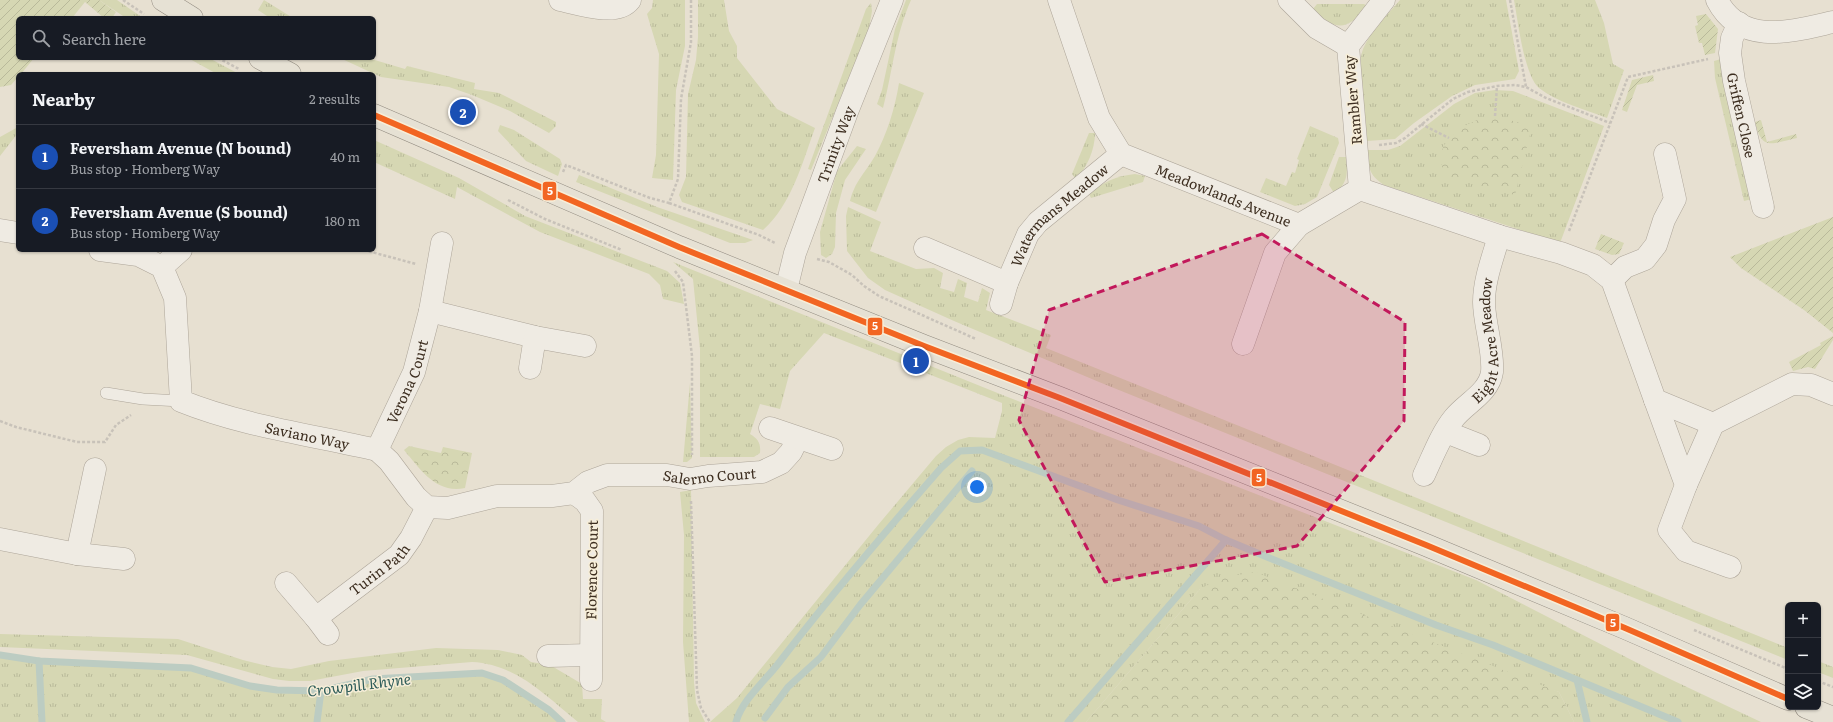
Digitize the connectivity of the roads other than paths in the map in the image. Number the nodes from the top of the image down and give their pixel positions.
1 (163, 0) edge
2 (560, 0) edge
3 (630, 0) edge
4 (892, 0) edge
5 (1059, 0) edge
6 (1289, 0) edge
7 (1384, 0) edge
8 (1717, 0) edge
9 (189, 16) edge
10 (1833, 22) edge
11 (1739, 23) junction
12 (1348, 46) junction
13 (264, 60) edge
14 (286, 72) edge
15 (376, 116) edge
16 (1121, 154) junction
17 (1665, 154) dead end
18 (1360, 189) junction
19 (1763, 207) dead end
20 (1299, 225) junction
21 (0, 230) edge
22 (16, 233) edge
23 (1499, 236) junction
24 (442, 243) dead end
25 (925, 248) dead end
26 (115, 252) edge
27 (179, 252) edge
28 (162, 267) junction
29 (1612, 280) junction
30 (1007, 283) junction
31 (786, 290) junction
32 (1001, 304) dead end
33 (430, 311) junction
34 (535, 337) junction
35 (1243, 344) dead end
36 (585, 346) dead end
37 (530, 368) dead end
38 (106, 392) dead end
39 (1833, 394) edge
40 (1655, 400) junction
41 (181, 401) junction
42 (1713, 424) junction
43 (770, 428) dead end
44 (1446, 432) junction
45 (798, 438) junction
46 (1479, 444) dead end
47 (832, 449) dead end
48 (377, 450) junction
49 (95, 469) dead end
50 (1424, 475) dead end
51 (1686, 485) junction
52 (574, 493) junction
53 (427, 507) junction
54 (0, 539) edge
55 (77, 554) junction
56 (124, 559) dead end
57 (1730, 567) dead end
58 (286, 583) dead end
59 (590, 655) junction
60 (548, 656) dead end
61 (591, 680) dead end
62 (1785, 698) edge
63 (1813, 710) edge
64 (1833, 718) edge

1 - 9 main road
2 - 3 street
4 - 31 street, Trinity Way
5 - 16 street
6 - 12 street
7 - 12 street, Rambler Way
8 - 11 street
10 - 11 street
11 - 19 street, Griffen Close
12 - 18 street, Rambler Way
13 - 14 main road
15 - 31 main road
16 - 20 street, Meadowlands Avenue
16 - 30 street, Watermans Meadow
17 - 29 street
18 - 20 street, Meadowlands Avenue
18 - 23 street
20 - 35 street
21 - 22 street
23 - 29 street
23 - 44 street, Eight Acre Meadow
24 - 33 street, Verona Court
25 - 30 street, Watermans Meadow
26 - 28 street
27 - 28 street
28 - 41 street
29 - 40 street
30 - 32 street, Watermans Meadow
31 - 62 main road
33 - 34 street
33 - 48 street, Verona Court
34 - 36 street
34 - 37 street
38 - 41 lane
39 - 42 street
40 - 42 street
40 - 51 street
41 - 48 street, Saviano Way
42 - 51 street
43 - 45 street
44 - 46 street
44 - 50 street, Eight Acre Meadow
45 - 47 street
45 - 52 street, Salerno Court
48 - 53 street
49 - 55 street
51 - 57 street
52 - 53 street
52 - 59 street, Florence Court
53 - 58 street, Turin Path
54 - 55 street
55 - 56 street
59 - 60 street
59 - 61 street, Florence Court
63 - 64 main road

